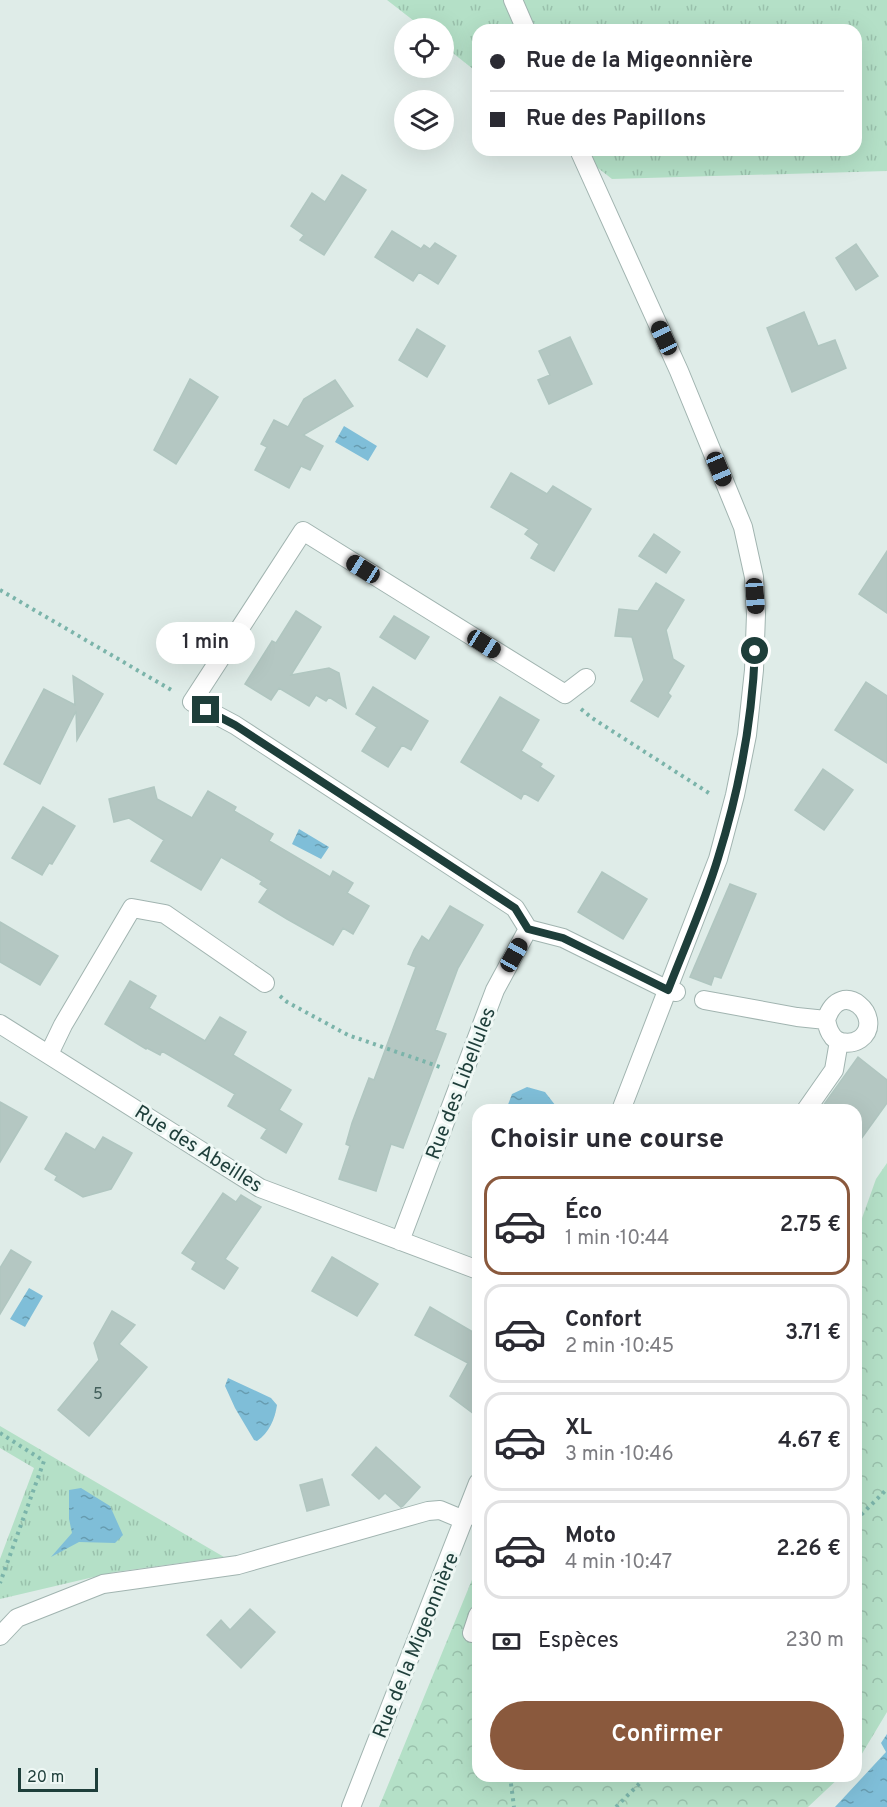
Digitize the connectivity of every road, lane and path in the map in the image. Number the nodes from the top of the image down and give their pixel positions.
1 (515, 4) edge
2 (523, 24) edge
3 (582, 156) edge
4 (0, 590) edge
5 (586, 678) dead end
6 (565, 694) junction
7 (192, 702) junction
8 (732, 807) junction
9 (528, 929) junction
10 (266, 983) joint
11 (672, 991) junction
12 (704, 1000) dead end
13 (826, 1020) junction
14 (0, 1024) edge
15 (839, 1041) junction
16 (49, 1054) junction
17 (463, 1075) junction
18 (624, 1104) edge
19 (810, 1104) edge
20 (400, 1241) junction
21 (472, 1268) edge
22 (0, 1433) edge
23 (887, 1489) edge
24 (472, 1499) edge
25 (862, 1514) edge
26 (464, 1520) junction
27 (0, 1583) edge
28 (8, 1617) edge
29 (0, 1636) edge
30 (511, 1782) edge
31 (640, 1782) edge
32 (351, 1807) edge
33 (514, 1807) edge
34 (616, 1807) edge

1 - 2 street
3 - 8 street
4 - 7 path
5 - 6 street
6 - 7 street
6 - 8 path
7 - 9 street
8 - 11 street
9 - 11 street
9 - 17 street, Rue des Libellules
10 - 16 street
10 - 17 path
11 - 18 street
12 - 13 street
13 - 15 street
13 - 15 street
14 - 16 street, Rue des Abeilles
15 - 19 street
16 - 20 street, Rue des Abeilles
17 - 20 street, Rue des Libellules
20 - 21 street, Rue des Abeilles
22 - 27 path
23 - 25 path
24 - 26 street, Rue de la Migeonnière
26 - 28 street
26 - 32 street, Rue de la Migeonnière
28 - 29 street
30 - 33 path
31 - 34 path

